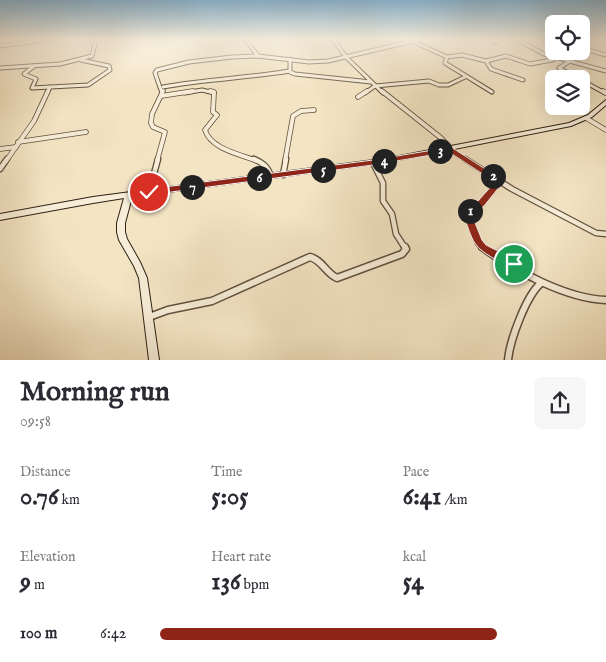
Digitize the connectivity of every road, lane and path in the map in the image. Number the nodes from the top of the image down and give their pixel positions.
1 (89, 56) edge
2 (258, 56) joint
3 (351, 56) edge
4 (456, 56) edge
5 (465, 56) edge
6 (346, 57) junction
7 (446, 57) joint
8 (290, 59) junction
9 (81, 60) junction
10 (547, 60) edge
11 (565, 60) edge
12 (486, 61) junction
13 (570, 61) junction
14 (34, 66) junction
15 (0, 68) edge
16 (563, 70) edge
17 (606, 70) edge
18 (290, 71) junction
19 (465, 77) junction
20 (523, 80) dead end
21 (371, 82) junction
22 (590, 84) edge
23 (375, 86) junction
24 (50, 87) junction
25 (163, 87) junction
26 (492, 92) dead end
27 (606, 93) edge
28 (161, 96) junction
29 (358, 97) dead end
30 (606, 102) edge
31 (314, 110) dead end
32 (586, 118) junction
33 (606, 130) edge
34 (86, 132) dead end
35 (18, 142) junction
36 (16, 147) junction
37 (0, 149) edge
38 (451, 149) junction
39 (373, 163) junction
40 (0, 169) edge
41 (283, 175) junction
42 (270, 176) junction
43 (500, 181) junction
44 (149, 192) junction
45 (129, 195) junction
46 (0, 217) edge
47 (606, 234) edge
48 (541, 283) junction
49 (606, 300) edge
50 (149, 317) junction
51 (153, 359) edge
52 (508, 360) edge

1 - 9 street
2 - 8 street
2 - 25 street
3 - 6 street
4 - 7 street
5 - 12 street
6 - 8 street
6 - 21 street
7 - 19 street
8 - 18 street
9 - 14 street
9 - 24 street
10 - 12 street
11 - 13 street
12 - 20 street
13 - 16 street
13 - 17 street
14 - 15 street
14 - 24 street
18 - 21 street
18 - 25 street
19 - 23 street
19 - 26 street
21 - 23 street
22 - 27 street
23 - 29 street
23 - 38 street
24 - 35 street
25 - 28 street
28 - 42 street
28 - 44 street
30 - 32 main road
31 - 41 street
32 - 33 street
32 - 38 main road
34 - 35 street
35 - 36 street
36 - 37 street
36 - 40 street
38 - 39 main road
38 - 43 street
39 - 41 main road
39 - 50 street
41 - 42 main road
42 - 44 main road
43 - 47 street
43 - 48 street
44 - 45 main road
45 - 46 main road
45 - 50 main road
48 - 49 street
48 - 52 street
50 - 51 main road

